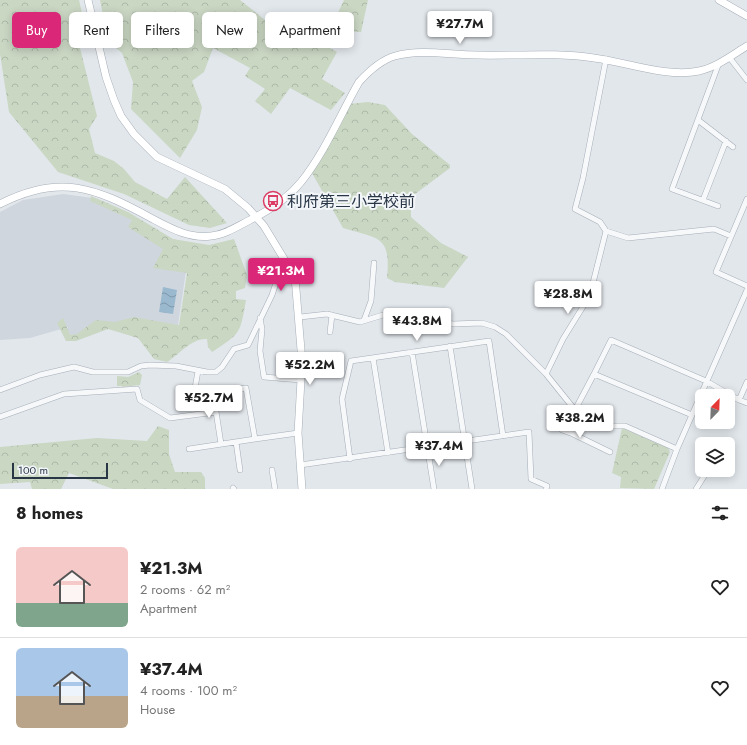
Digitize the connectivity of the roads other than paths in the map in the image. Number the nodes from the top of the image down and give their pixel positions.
1 (88, 0) edge
2 (719, 0) edge
3 (747, 16) edge
4 (747, 46) edge
5 (729, 57) junction
6 (606, 60) junction
7 (719, 63) junction
8 (747, 80) edge
9 (698, 120) junction
10 (726, 141) junction
11 (733, 147) dead end
12 (747, 199) edge
13 (703, 200) junction
14 (0, 204) edge
15 (718, 206) dead end
16 (256, 217) junction
17 (606, 231) junction
18 (731, 236) junction
19 (284, 259) junction
20 (374, 263) dead end
21 (747, 286) edge
22 (747, 290) edge
23 (332, 315) junction
24 (300, 317) junction
25 (260, 318) junction
26 (364, 320) junction
27 (330, 332) dead end
28 (450, 346) junction
29 (412, 352) junction
30 (373, 358) junction
31 (198, 371) junction
32 (546, 374) junction
33 (594, 374) junction
34 (301, 380) junction
35 (706, 381) junction
36 (747, 382) edge
37 (0, 390) edge
38 (213, 392) junction
39 (739, 400) junction
40 (747, 403) edge
41 (575, 410) junction
42 (216, 412) junction
43 (581, 415) junction
44 (692, 416) junction
45 (0, 417) edge
46 (562, 430) dead end
47 (298, 433) junction
48 (573, 434) junction
49 (503, 436) junction
50 (255, 439) junction
51 (236, 442) junction
52 (465, 442) junction
53 (221, 444) junction
54 (428, 447) junction
55 (189, 449) dead end
56 (677, 449) junction
57 (610, 452) dead end
58 (388, 453) junction
59 (350, 459) junction
60 (300, 465) junction
61 (240, 470) dead end
62 (272, 470) dead end
63 (704, 477) edge
64 (275, 489) edge
65 (302, 489) edge
66 (434, 489) edge
67 (472, 489) edge
68 (546, 489) edge
69 (662, 489) edge
70 (696, 489) edge

1 - 16 street
2 - 3 street
4 - 5 street
5 - 7 street
5 - 8 street
6 - 7 street
6 - 16 street
6 - 17 street
7 - 9 street
9 - 10 street
9 - 13 street
10 - 11 street
10 - 13 street
12 - 18 street
13 - 15 street
14 - 16 street
16 - 19 street
17 - 18 street
17 - 32 street
18 - 21 street
19 - 24 street
19 - 25 street
20 - 26 street
22 - 35 street
23 - 24 street
23 - 26 street
23 - 27 street
24 - 34 street
25 - 31 street
25 - 34 street
26 - 32 street
28 - 29 street
28 - 49 street
28 - 52 street
29 - 30 street
29 - 54 street
30 - 58 street
30 - 59 street
31 - 37 street
31 - 38 street
32 - 41 street
33 - 35 street
33 - 41 street
33 - 44 street
34 - 47 street
35 - 39 street
35 - 44 street
36 - 39 street
38 - 42 street
38 - 50 street
39 - 40 street
41 - 43 street
42 - 45 street
42 - 53 street
43 - 48 street
43 - 56 street
44 - 56 street
46 - 48 street
47 - 50 street
47 - 60 street
48 - 57 street
49 - 52 street
49 - 68 street
50 - 51 street
51 - 53 street
51 - 61 street
52 - 54 street
52 - 67 street
53 - 55 street
54 - 58 street
54 - 66 street
56 - 69 street
58 - 59 street
59 - 60 street
60 - 65 street
62 - 64 street
63 - 70 street

